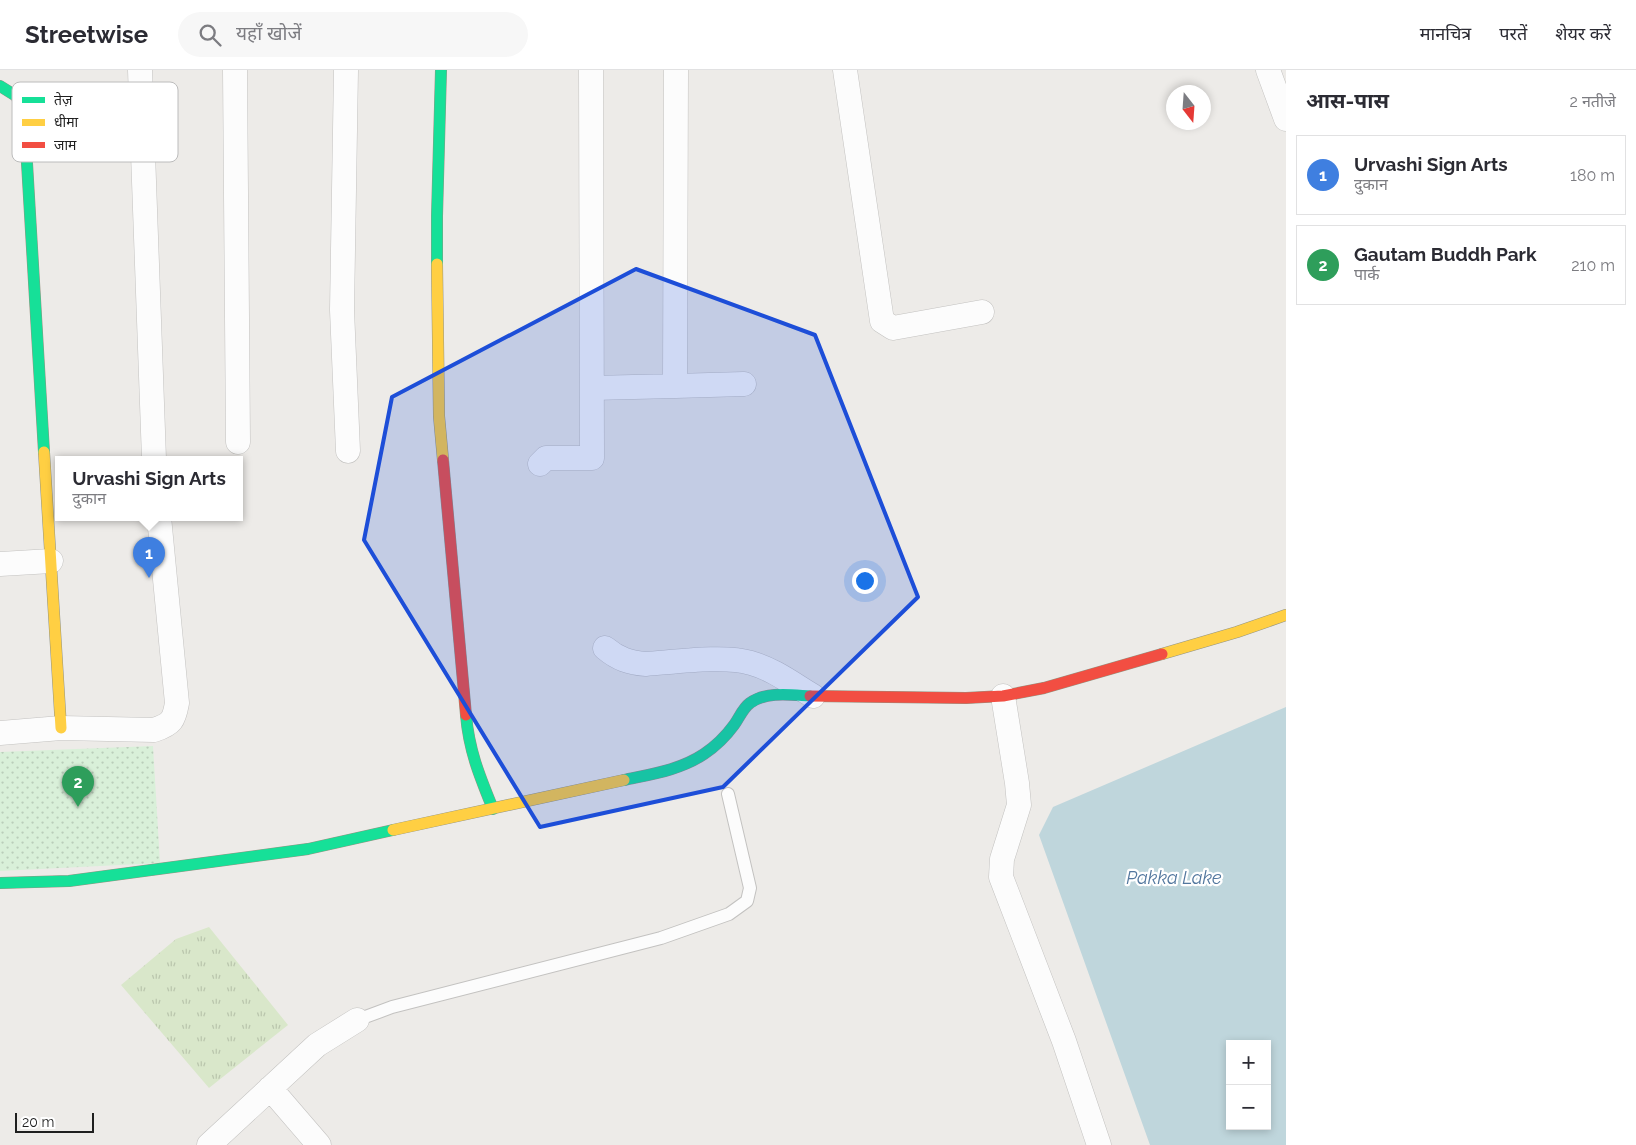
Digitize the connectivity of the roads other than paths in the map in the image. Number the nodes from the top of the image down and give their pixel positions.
1 (235, 70) edge
2 (346, 70) edge
3 (440, 70) edge
4 (591, 70) edge
5 (676, 70) edge
6 (845, 70) edge
7 (1268, 70) edge
8 (0, 86) edge
9 (12, 94) edge
10 (1286, 119) edge
11 (27, 162) edge
12 (143, 162) edge
13 (982, 312) dead end
14 (744, 384) dead end
15 (675, 386) junction
16 (592, 388) junction
17 (238, 442) dead end
18 (348, 451) dead end
19 (154, 456) edge
20 (540, 464) dead end
21 (159, 521) edge
22 (51, 561) junction
23 (0, 564) edge
24 (1286, 615) edge
25 (606, 648) dead end
26 (812, 696) junction
27 (1003, 696) junction
28 (61, 728) junction
29 (0, 733) edge
30 (728, 794) dead end
31 (493, 809) junction
32 (0, 883) edge
33 (357, 1020) joint
34 (270, 1088) junction
35 (208, 1145) edge
36 (319, 1145) edge
37 (1099, 1145) edge

1 - 17 street
2 - 18 street
3 - 31 street
4 - 16 street
5 - 15 street
6 - 13 street
7 - 10 street
8 - 9 street
11 - 22 street
12 - 19 street
14 - 15 street
15 - 16 street
16 - 20 street
21 - 28 street
22 - 23 street
22 - 28 street
24 - 27 street
25 - 26 street
26 - 27 street
26 - 31 street
27 - 37 street
28 - 29 street
30 - 33 lane
31 - 32 street
33 - 34 street
34 - 35 street
34 - 36 street

